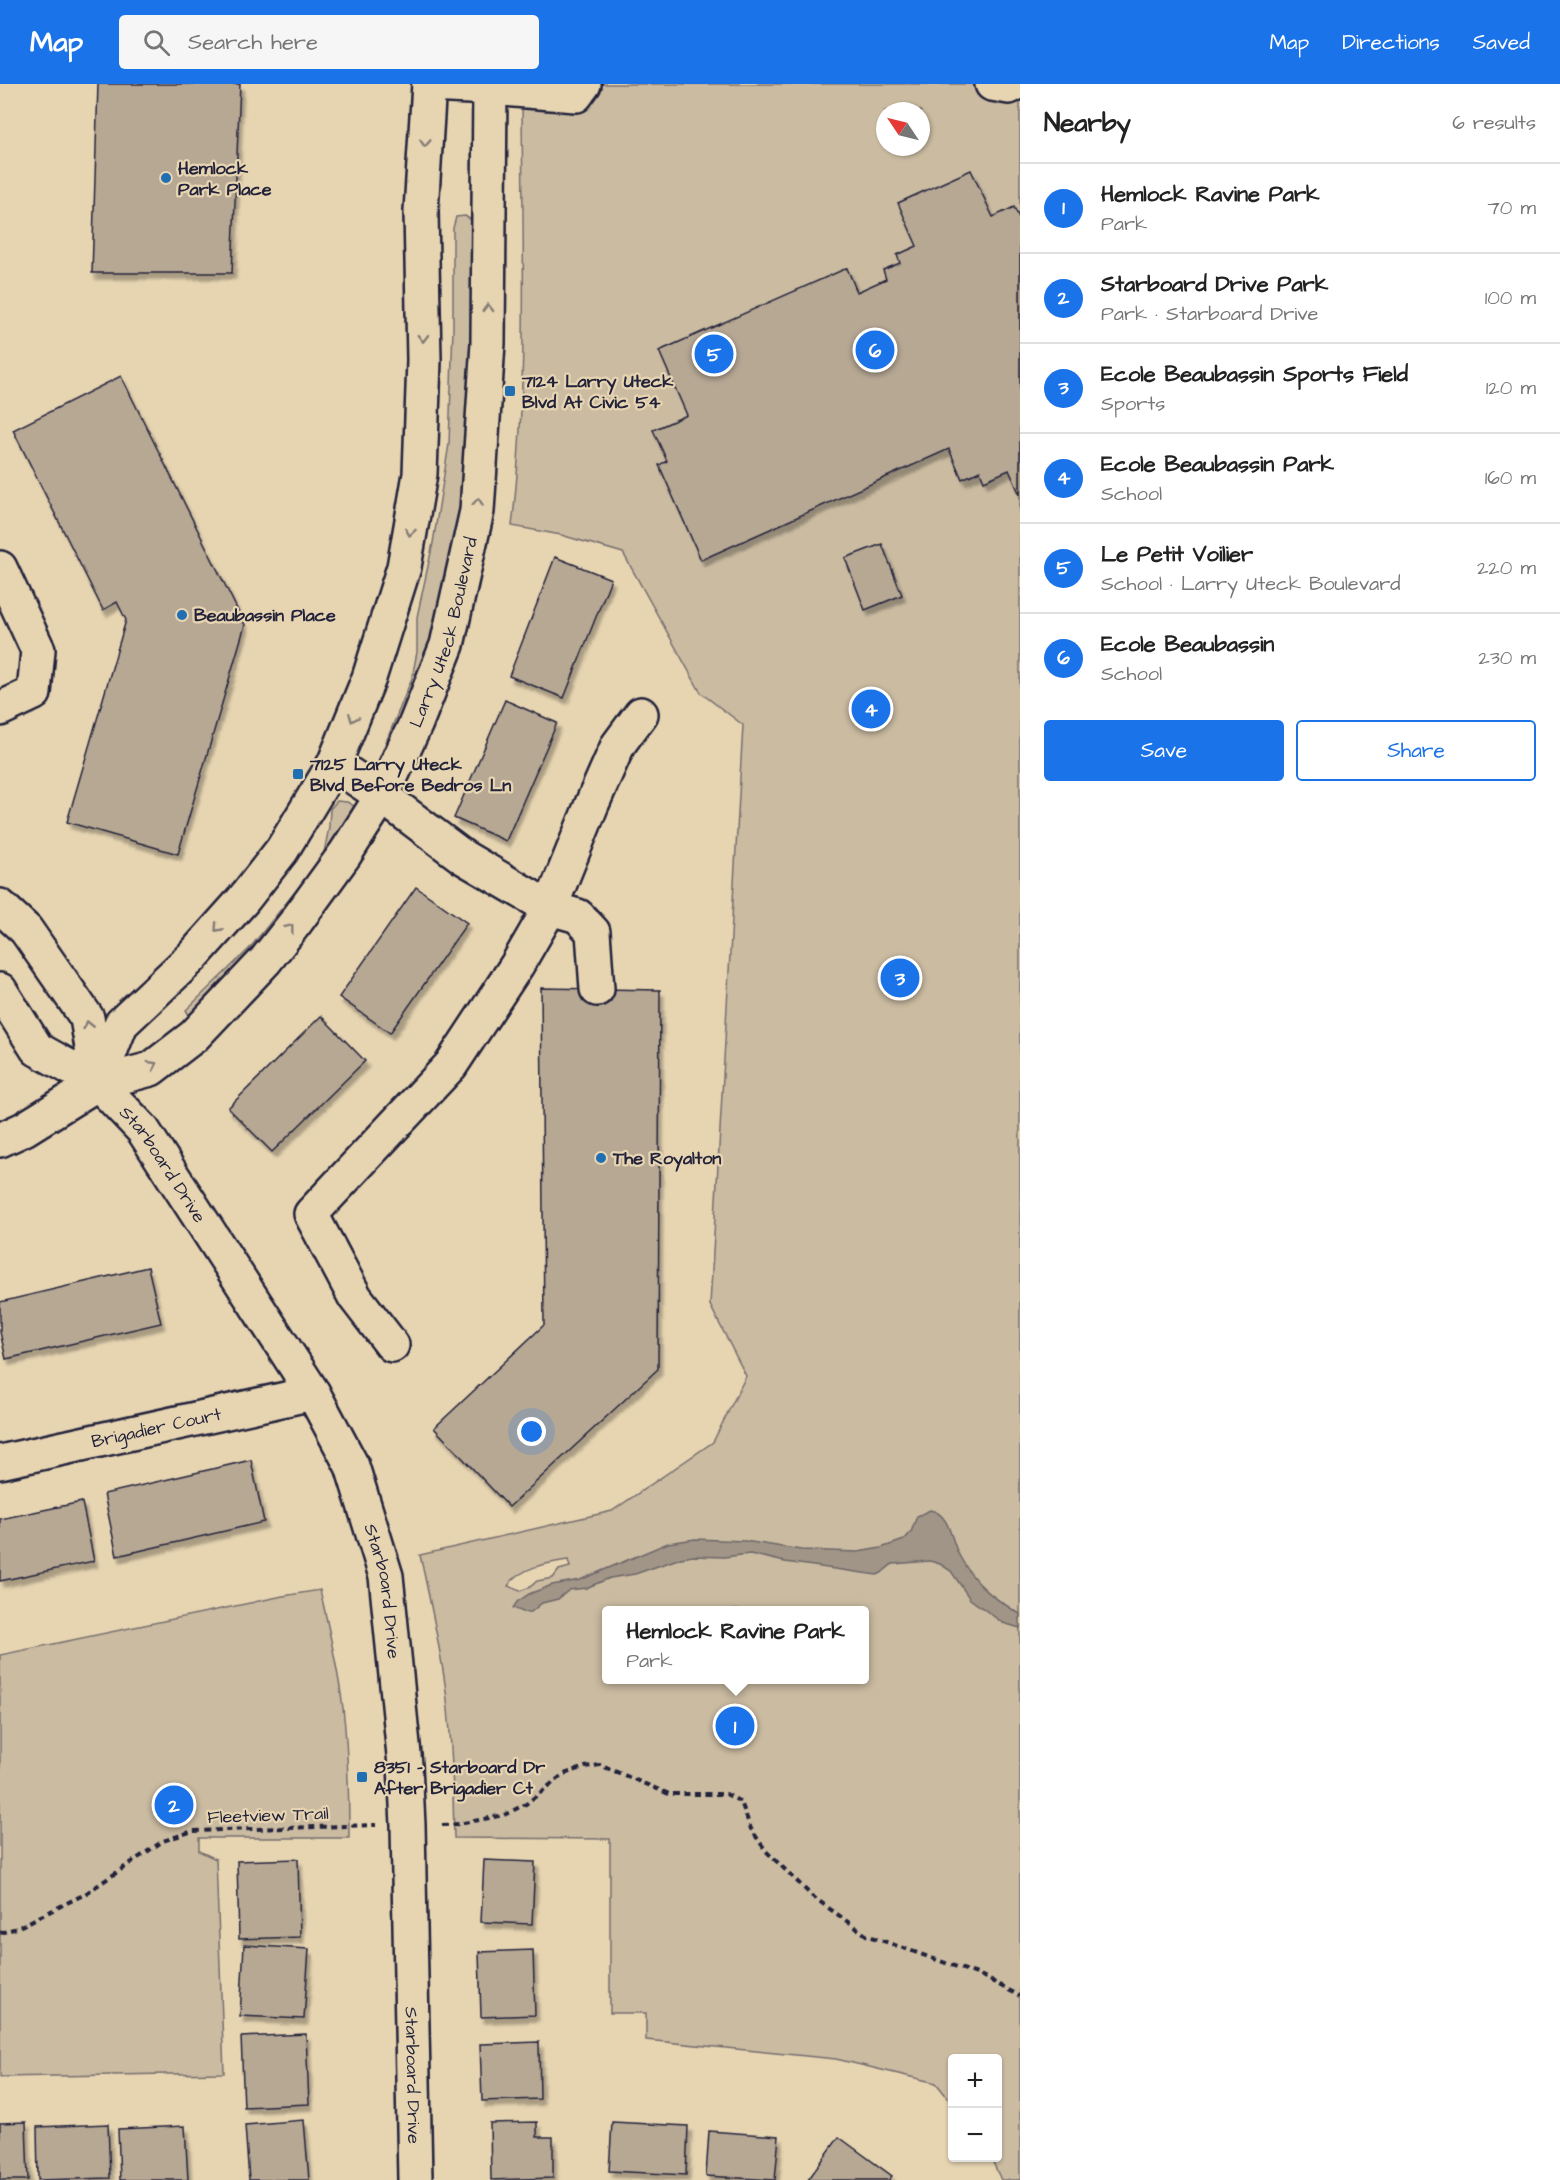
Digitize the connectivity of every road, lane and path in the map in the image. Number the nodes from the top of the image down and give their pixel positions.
1 (429, 84) edge
2 (584, 84) edge
3 (992, 84) edge
4 (1015, 84) edge
5 (490, 86) edge
6 (0, 568) edge
7 (0, 709) edge
8 (641, 714) dead end
9 (334, 764) junction
10 (382, 796) junction
11 (0, 906) edge
12 (550, 908) junction
13 (597, 989) dead end
14 (0, 990) edge
15 (98, 1083) junction
16 (0, 1140) edge
17 (392, 1345) dead end
18 (313, 1393) junction
19 (0, 1462) edge
20 (383, 1824) dead end
21 (435, 1825) dead end
22 (0, 1933) edge
23 (1020, 1996) edge
24 (415, 2180) edge

1 - 5 main road
1 -> 9 main road
2 - 5 main road
3 - 4 main road
10 -> 5 main road, Larry Uteck Boulevard
6 - 7 main road
8 - 12 main road
9 - 10 main road
9 -> 15 main road
10 - 12 main road
15 -> 10 main road, Larry Uteck Boulevard
15 -> 11 main road
12 - 13 main road
12 - 17 main road
14 - 15 main road, Starboard Drive
15 - 16 main road, Larry Uteck Boulevard
15 - 18 main road, Starboard Drive
18 - 19 main road, Brigadier Court
18 - 24 main road, Starboard Drive
20 - 22 path, Fleetview Trail
21 - 23 path

